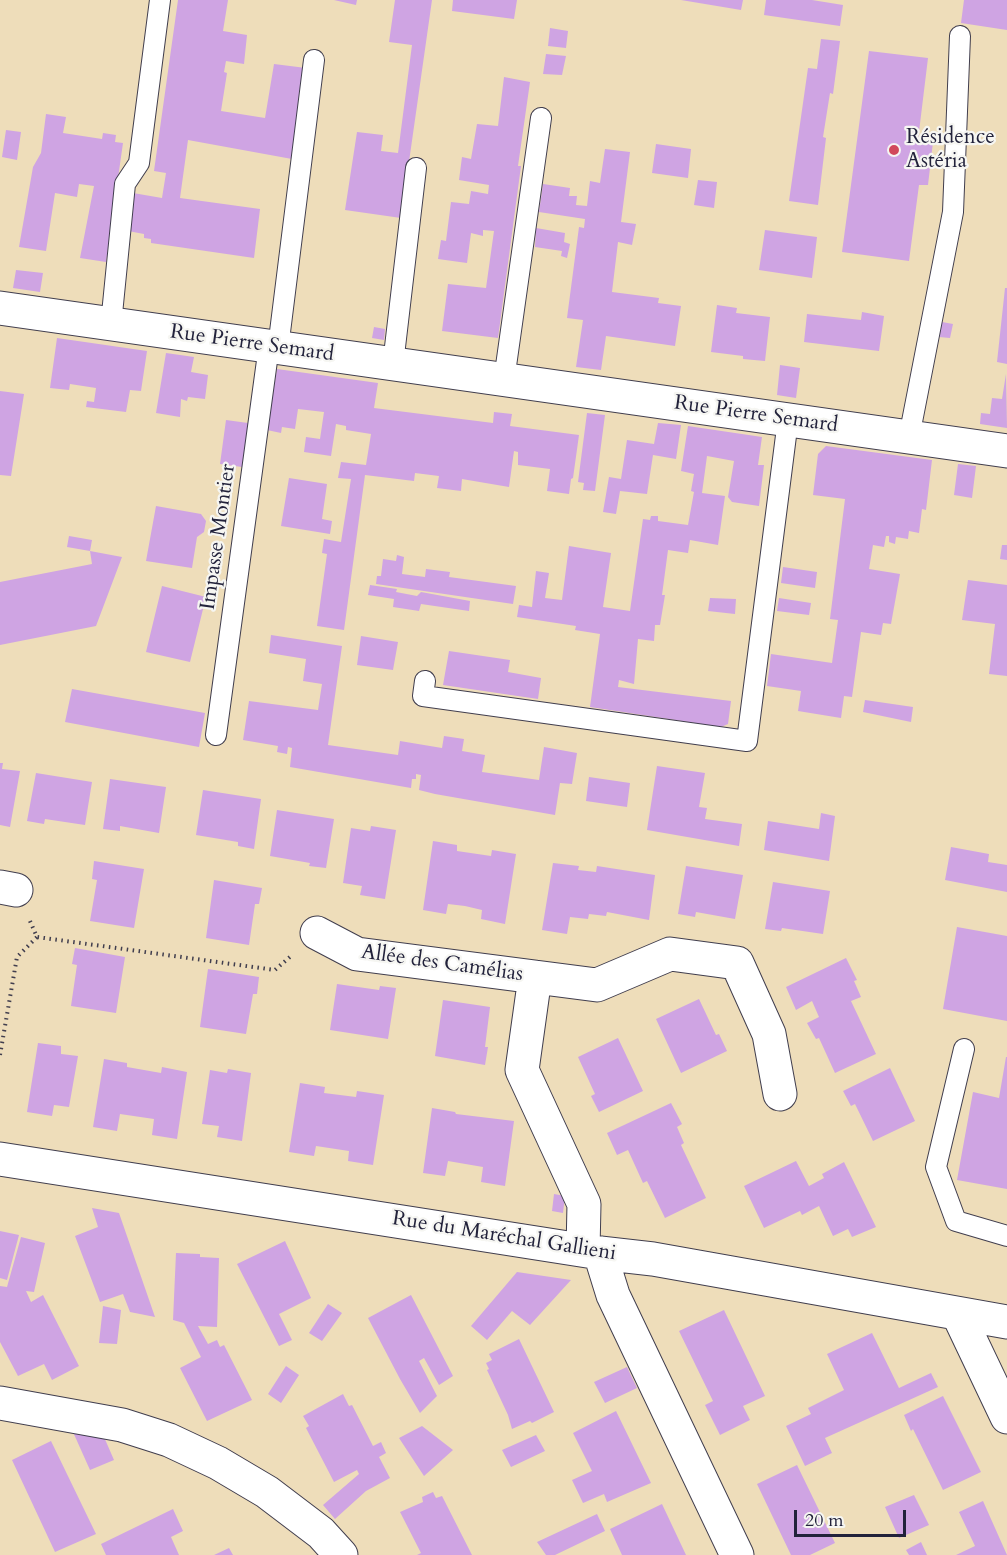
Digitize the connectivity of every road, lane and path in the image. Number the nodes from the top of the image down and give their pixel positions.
1 (160, 0) edge
2 (960, 36) dead end
3 (314, 60) dead end
4 (542, 118) dead end
5 (416, 168) dead end
6 (0, 308) edge
7 (111, 324) junction
8 (273, 347) junction
9 (393, 364) junction
10 (504, 380) junction
11 (788, 420) junction
12 (909, 437) junction
13 (1007, 451) edge
14 (425, 681) dead end
15 (216, 735) dead end
16 (8, 888) edge
17 (317, 933) joint
18 (37, 937) junction
19 (535, 977) junction
20 (964, 1049) dead end
21 (0, 1055) edge
22 (780, 1094) dead end
23 (0, 1160) edge
24 (1007, 1236) edge
25 (591, 1252) junction
26 (958, 1314) junction
27 (1007, 1322) edge
28 (0, 1403) edge
29 (1007, 1417) edge
30 (341, 1555) edge
31 (737, 1555) edge

1 - 7 lane
2 - 12 lane
3 - 8 lane, Impasse Montier
4 - 10 lane
5 - 9 lane
6 - 7 street, Rue Pierre Semard
7 - 8 street, Rue Pierre Semard
8 - 9 street, Rue Pierre Semard
8 - 15 lane, Impasse Montier
9 - 10 street, Rue Pierre Semard
10 - 11 street, Rue Pierre Semard
11 - 12 street, Rue Pierre Semard
11 - 14 lane
12 - 13 street, Rue Pierre Semard
16 - 18 path
17 - 18 path
17 - 19 street, Allée des Camélias
18 - 21 path
19 - 22 street, Allée des Camélias
19 - 25 street, Allée des Camélias
20 - 24 lane
23 - 25 street, Rue du Maréchal Gallieni
25 - 26 street, Rue du Maréchal Gallieni
25 - 31 street, Allée des Camélias
26 - 27 street, Rue du Maréchal Gallieni
26 - 29 street
28 - 30 street

